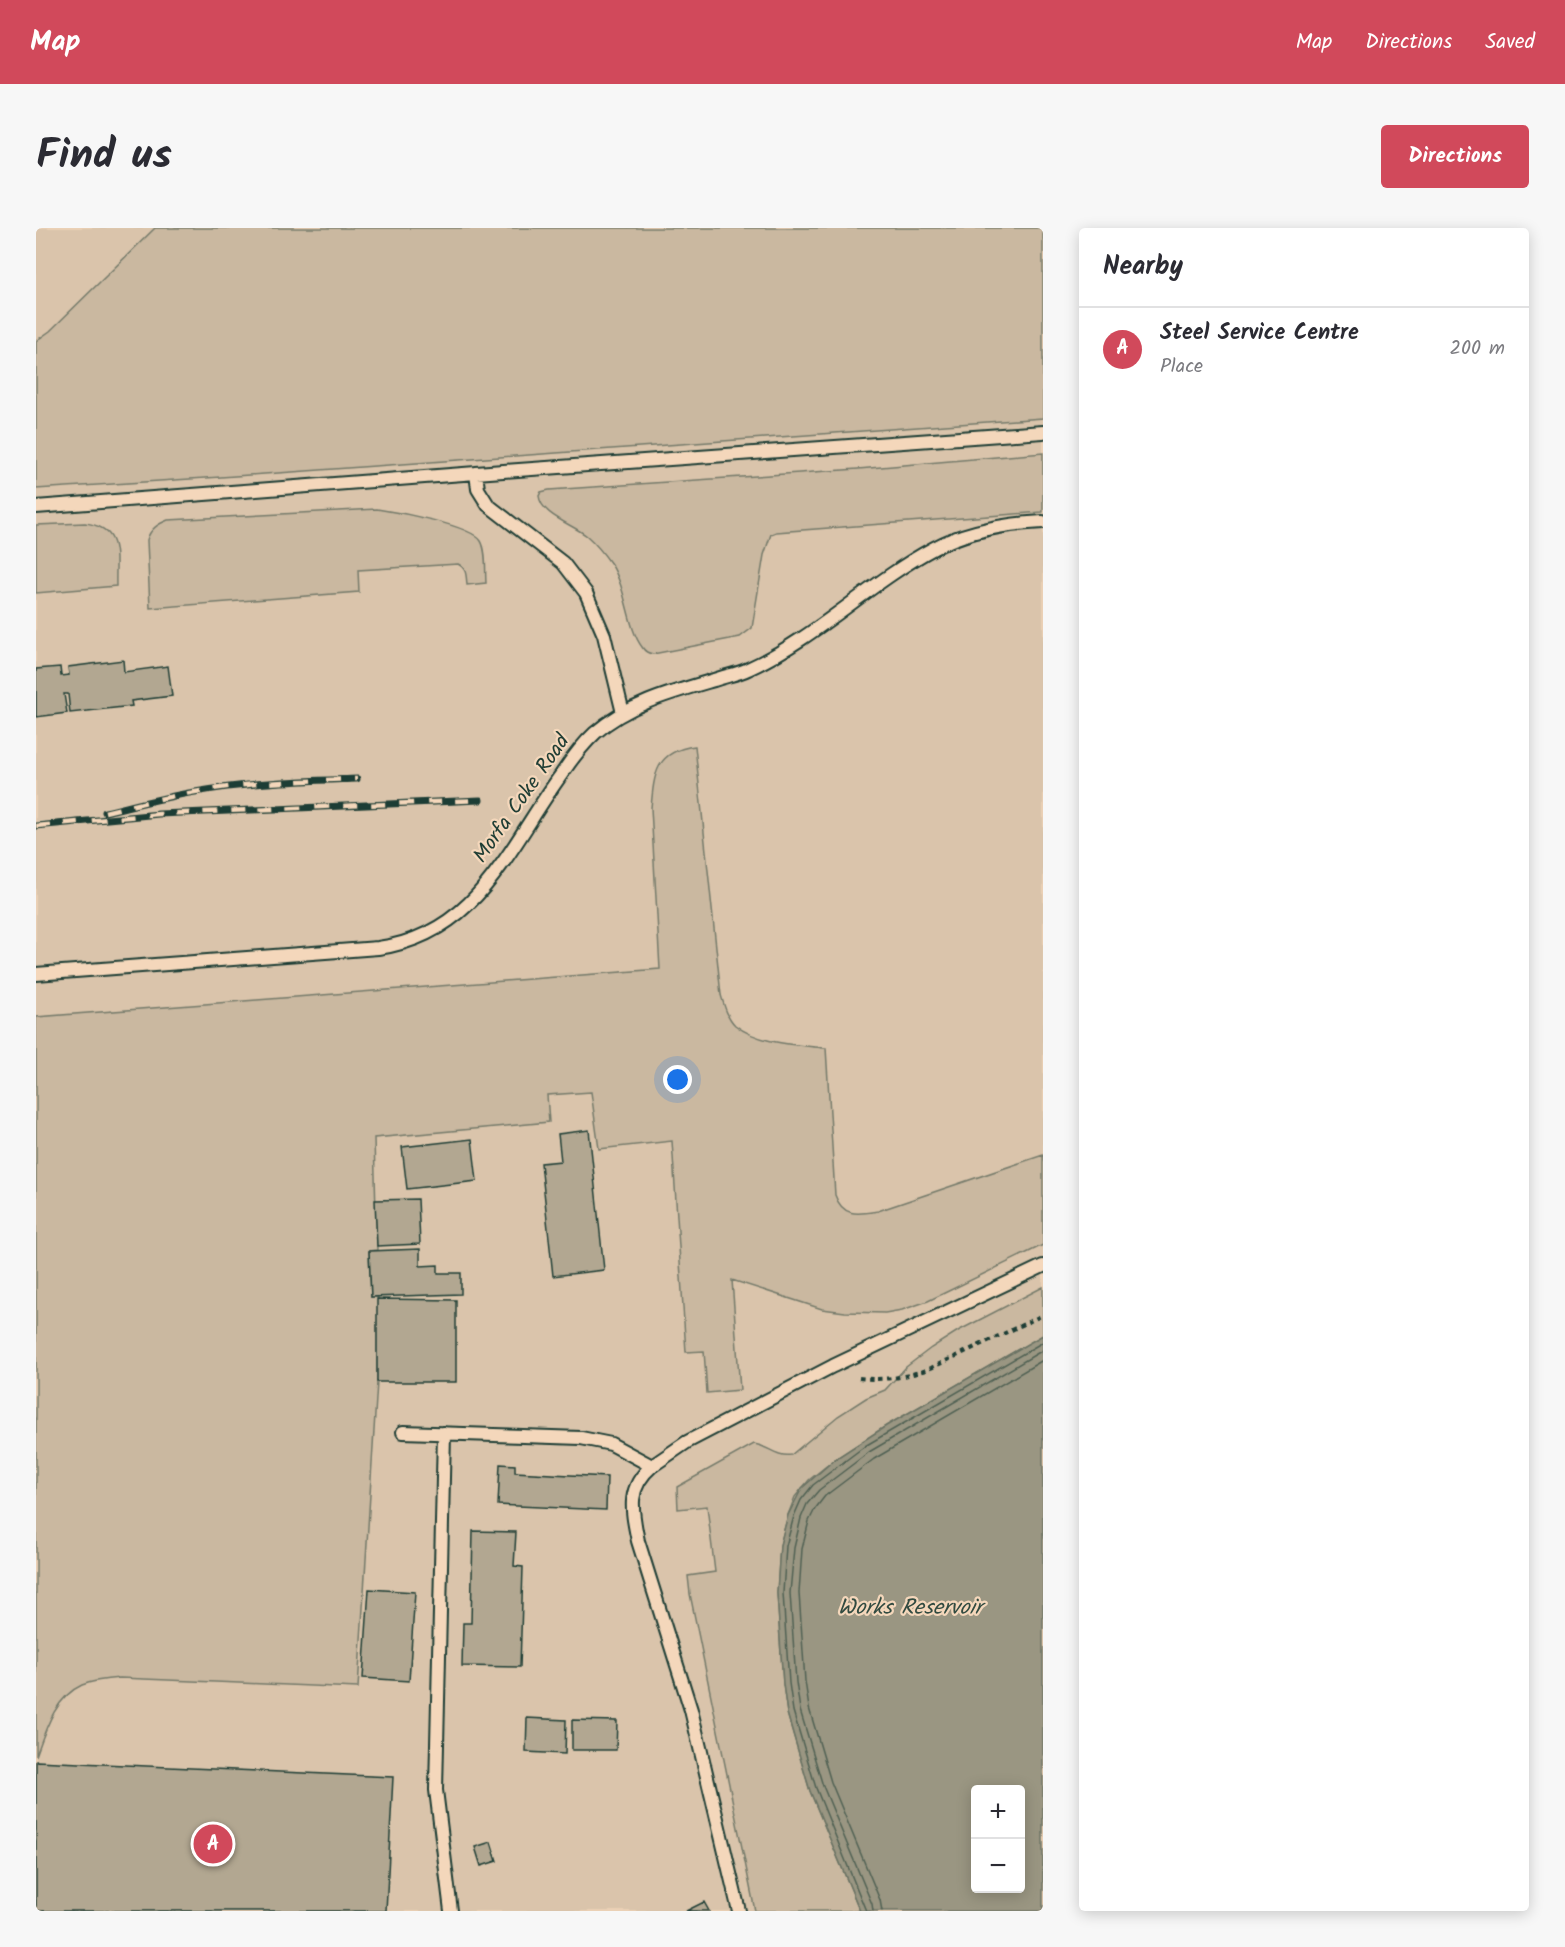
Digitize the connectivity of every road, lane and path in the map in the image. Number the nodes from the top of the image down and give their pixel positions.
1 (1043, 432) edge
2 (476, 473) junction
3 (36, 507) edge
4 (1043, 522) edge
5 (623, 713) junction
6 (36, 974) edge
7 (1043, 1266) edge
8 (1043, 1315) edge
9 (833, 1366) junction
10 (403, 1432) dead end
11 (444, 1433) junction
12 (652, 1466) junction
13 (451, 1911) edge
14 (740, 1911) edge

1 - 2 lane
2 - 3 lane
2 - 5 lane
4 - 5 lane, Morfa Coke Road
5 - 6 lane, Morfa Coke Road
7 - 9 lane
8 - 9 path
9 - 12 lane
10 - 11 lane
11 - 12 lane
11 - 13 lane
12 - 14 lane

